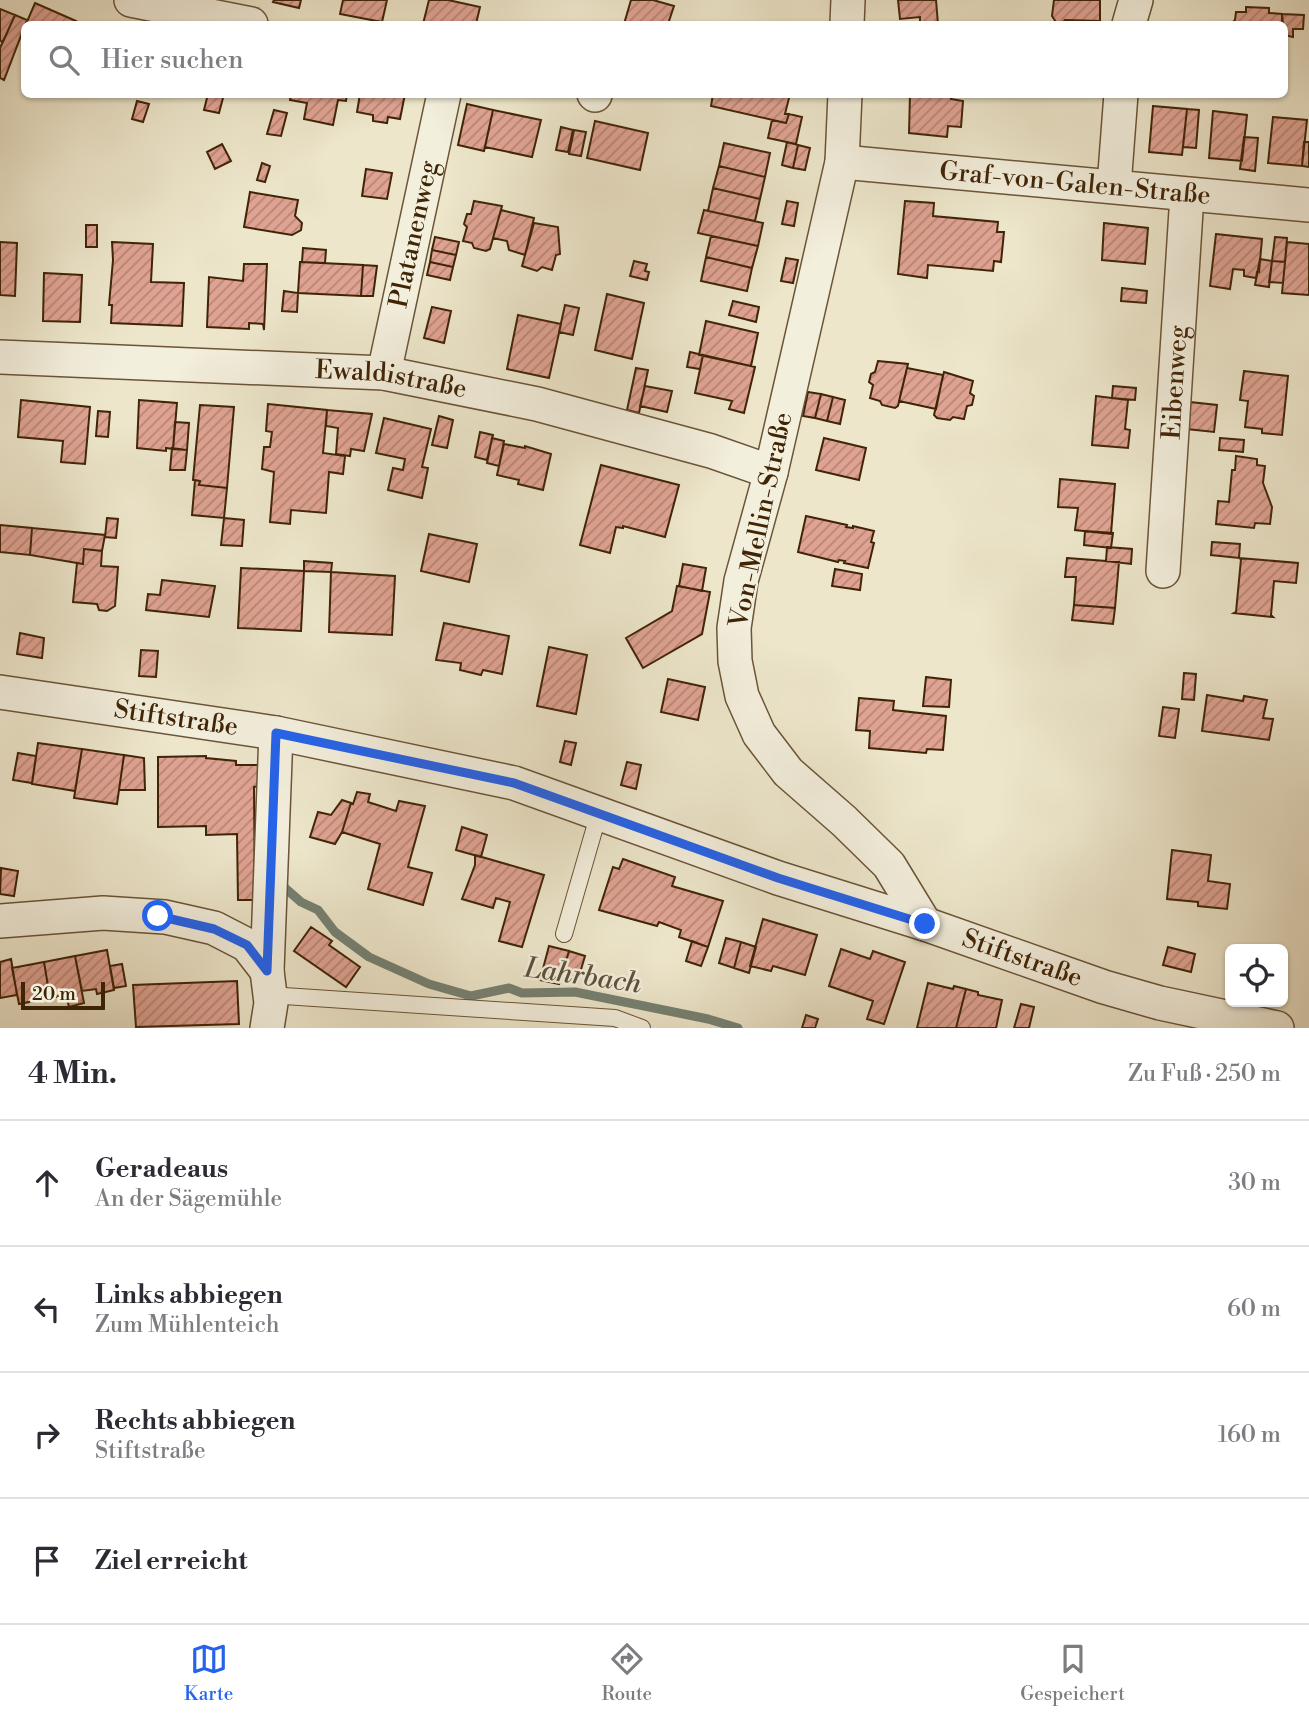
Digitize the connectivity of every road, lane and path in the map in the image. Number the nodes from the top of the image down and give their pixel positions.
1 (131, 0) edge
2 (848, 0) edge
3 (1136, 0) edge
4 (236, 21) edge
5 (847, 21) edge
6 (1130, 21) edge
7 (443, 98) edge
8 (845, 98) edge
9 (1121, 98) edge
10 (842, 162) junction
11 (1114, 186) junction
12 (1187, 195) junction
13 (1309, 205) edge
14 (0, 357) edge
15 (384, 373) junction
16 (771, 472) junction
17 (1163, 571) dead end
18 (0, 691) edge
19 (276, 733) junction
20 (599, 813) junction
21 (0, 921) edge
22 (925, 924) junction
23 (564, 934) dead end
24 (268, 983) junction
25 (267, 1028) edge
26 (642, 1028) edge
27 (1277, 1028) edge

1 - 4 street
2 - 5 street
3 - 6 street
7 - 15 street, Platanenweg
8 - 10 street, Von-Mellin-Straße
9 - 11 street
10 - 11 street, Graf-von-Galen-Straße
10 - 16 street, Von-Mellin-Straße
11 - 12 street, Graf-von-Galen-Straße
12 - 13 street, Graf-von-Galen-Straße
12 - 17 street, Eibenweg
14 - 15 street, Ewaldistraße
15 - 16 street, Ewaldistraße
16 - 22 street, Von-Mellin-Straße
18 - 19 street, Stiftstraße
19 - 20 street, Stiftstraße
19 - 24 street
20 - 22 street, Stiftstraße
20 - 23 lane
21 - 24 street
22 - 27 street, Stiftstraße
24 - 25 street
24 - 26 lane

